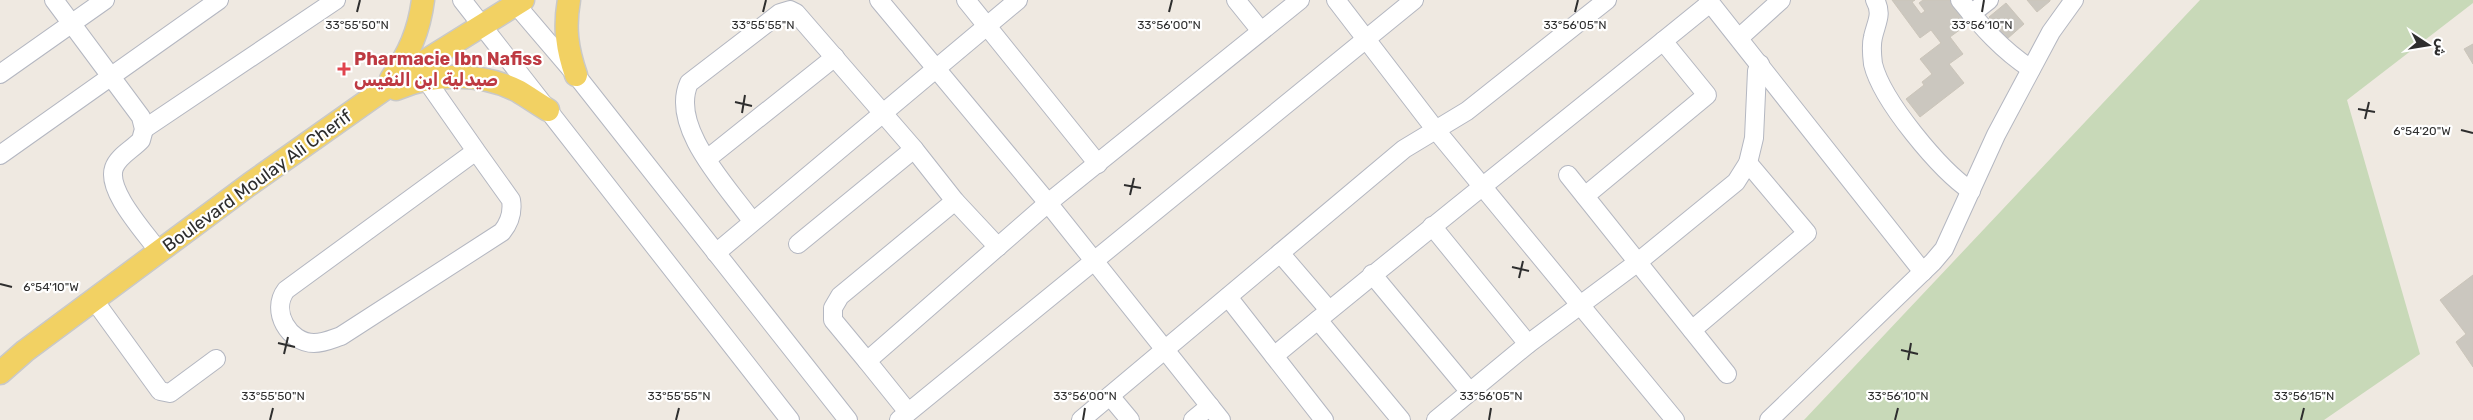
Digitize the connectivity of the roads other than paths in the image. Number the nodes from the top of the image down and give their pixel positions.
1 (54, 0) edge
2 (105, 0) edge
3 (219, 0) edge
4 (336, 0) edge
5 (423, 0) edge
6 (462, 0) edge
7 (568, 0) edge
8 (879, 0) edge
9 (966, 0) edge
10 (1018, 0) edge
11 (1236, 0) edge
12 (1300, 0) edge
13 (1336, 0) edge
14 (1414, 0) edge
15 (1607, 0) edge
16 (1781, 0) edge
17 (1875, 0) edge
18 (1960, 0) edge
19 (1989, 0) edge
20 (2074, 0) edge
21 (1709, 1) edge
22 (517, 2) edge
23 (1972, 14) junction
24 (71, 24) junction
25 (987, 25) junction
26 (481, 27) junction
27 (1261, 31) junction
28 (1739, 38) junction
29 (1366, 40) junction
30 (1663, 41) junction
31 (835, 58) junction
32 (1760, 64) junction
33 (936, 68) junction
34 (2031, 69) junction
35 (422, 73) junction
36 (0, 74) edge
37 (576, 75) junction
38 (110, 78) junction
39 (369, 102) junction
40 (548, 110) junction
41 (884, 113) junction
42 (144, 129) junction
43 (1435, 129) junction
44 (914, 149) junction
45 (476, 151) junction
46 (0, 155) edge
47 (707, 159) junction
48 (1748, 163) junction
49 (1098, 164) junction
50 (1568, 175) dead end
51 (1484, 188) junction
52 (1971, 191) junction
53 (1585, 196) junction
54 (955, 201) junction
55 (1048, 203) junction
56 (752, 221) junction
57 (1432, 226) junction
58 (798, 244) dead end
59 (998, 247) junction
60 (159, 252) junction
61 (716, 253) junction
62 (1280, 253) junction
63 (1096, 261) junction
64 (1638, 262) junction
65 (1923, 272) junction
66 (1372, 274) junction
67 (1228, 298) junction
68 (94, 300) junction
69 (1581, 304) junction
70 (1324, 315) junction
71 (1692, 330) junction
72 (1528, 344) junction
73 (1165, 352) junction
74 (1274, 356) junction
75 (216, 359) dead end
76 (867, 360) junction
77 (0, 373) edge
78 (1727, 374) dead end
79 (1470, 392) junction
80 (1110, 396) junction
81 (1210, 406) junction
82 (903, 416) edge
83 (790, 420) edge
84 (848, 420) edge
85 (1081, 420) edge
86 (1130, 420) edge
87 (1193, 420) edge
88 (1221, 420) edge
89 (1324, 420) edge
90 (1401, 420) edge
91 (1436, 420) edge
92 (1675, 420) edge
93 (1769, 420) edge

1 - 24 street
2 - 24 street
3 - 38 street
4 - 42 street
5 - 39 main road
6 - 26 street
7 - 37 main road
8 - 33 street
9 - 25 street
10 - 25 street
11 - 27 street
12 - 27 street
13 - 29 street
14 - 29 street
15 - 43 street
16 - 28 street
17 - 52 street
18 - 23 street
19 - 23 street
20 - 34 street
21 - 28 street
21 - 30 street
22 - 26 main road, Boulevard Moulay Ali Cherif
22 - 37 street
23 - 34 street
24 - 36 street
24 - 38 street
25 - 33 street
25 - 49 street
26 - 35 main road, Boulevard Moulay Ali Cherif
26 - 40 street
27 - 49 street
28 - 32 street
29 - 43 street
29 - 63 street
30 - 51 street
30 - 53 street
31 - 41 street
31 - 47 street
31 - 47 street
32 - 48 street
32 - 65 street
33 - 41 street
33 - 55 street
34 - 52 street
35 - 39 main road, Boulevard Moulay Ali Cherif
35 - 40 main road
35 - 45 street
37 - 61 street
38 - 42 street
38 - 46 street
39 - 60 main road, Boulevard Moulay Ali Cherif
40 - 83 street
41 - 44 street
41 - 56 street
42 - 60 street
43 - 51 street
43 - 62 street
44 - 54 street
44 - 58 street
45 - 45 street
47 - 56 street
48 - 64 street
48 - 71 street
49 - 55 street
50 - 53 street
51 - 57 street
51 - 69 street
52 - 65 street
53 - 64 street
54 - 59 street
54 - 76 street
55 - 59 street
55 - 63 street
56 - 61 street
57 - 66 street
57 - 72 street
59 - 76 street
60 - 68 main road, Boulevard Moulay Ali Cherif
61 - 84 street
62 - 67 street
62 - 70 street
63 - 73 street
63 - 82 street
64 - 69 street
64 - 71 street
65 - 93 street
66 - 70 street
66 - 79 street
67 - 73 street
67 - 74 street
68 - 75 street
68 - 77 main road, Boulevard Moulay Ali Cherif
69 - 72 street
69 - 92 street
70 - 74 street
70 - 90 street
71 - 78 street
72 - 79 street
73 - 80 street
73 - 81 street
74 - 89 street
76 - 82 street
79 - 91 street
80 - 85 street
80 - 86 street
81 - 87 street
81 - 88 street

